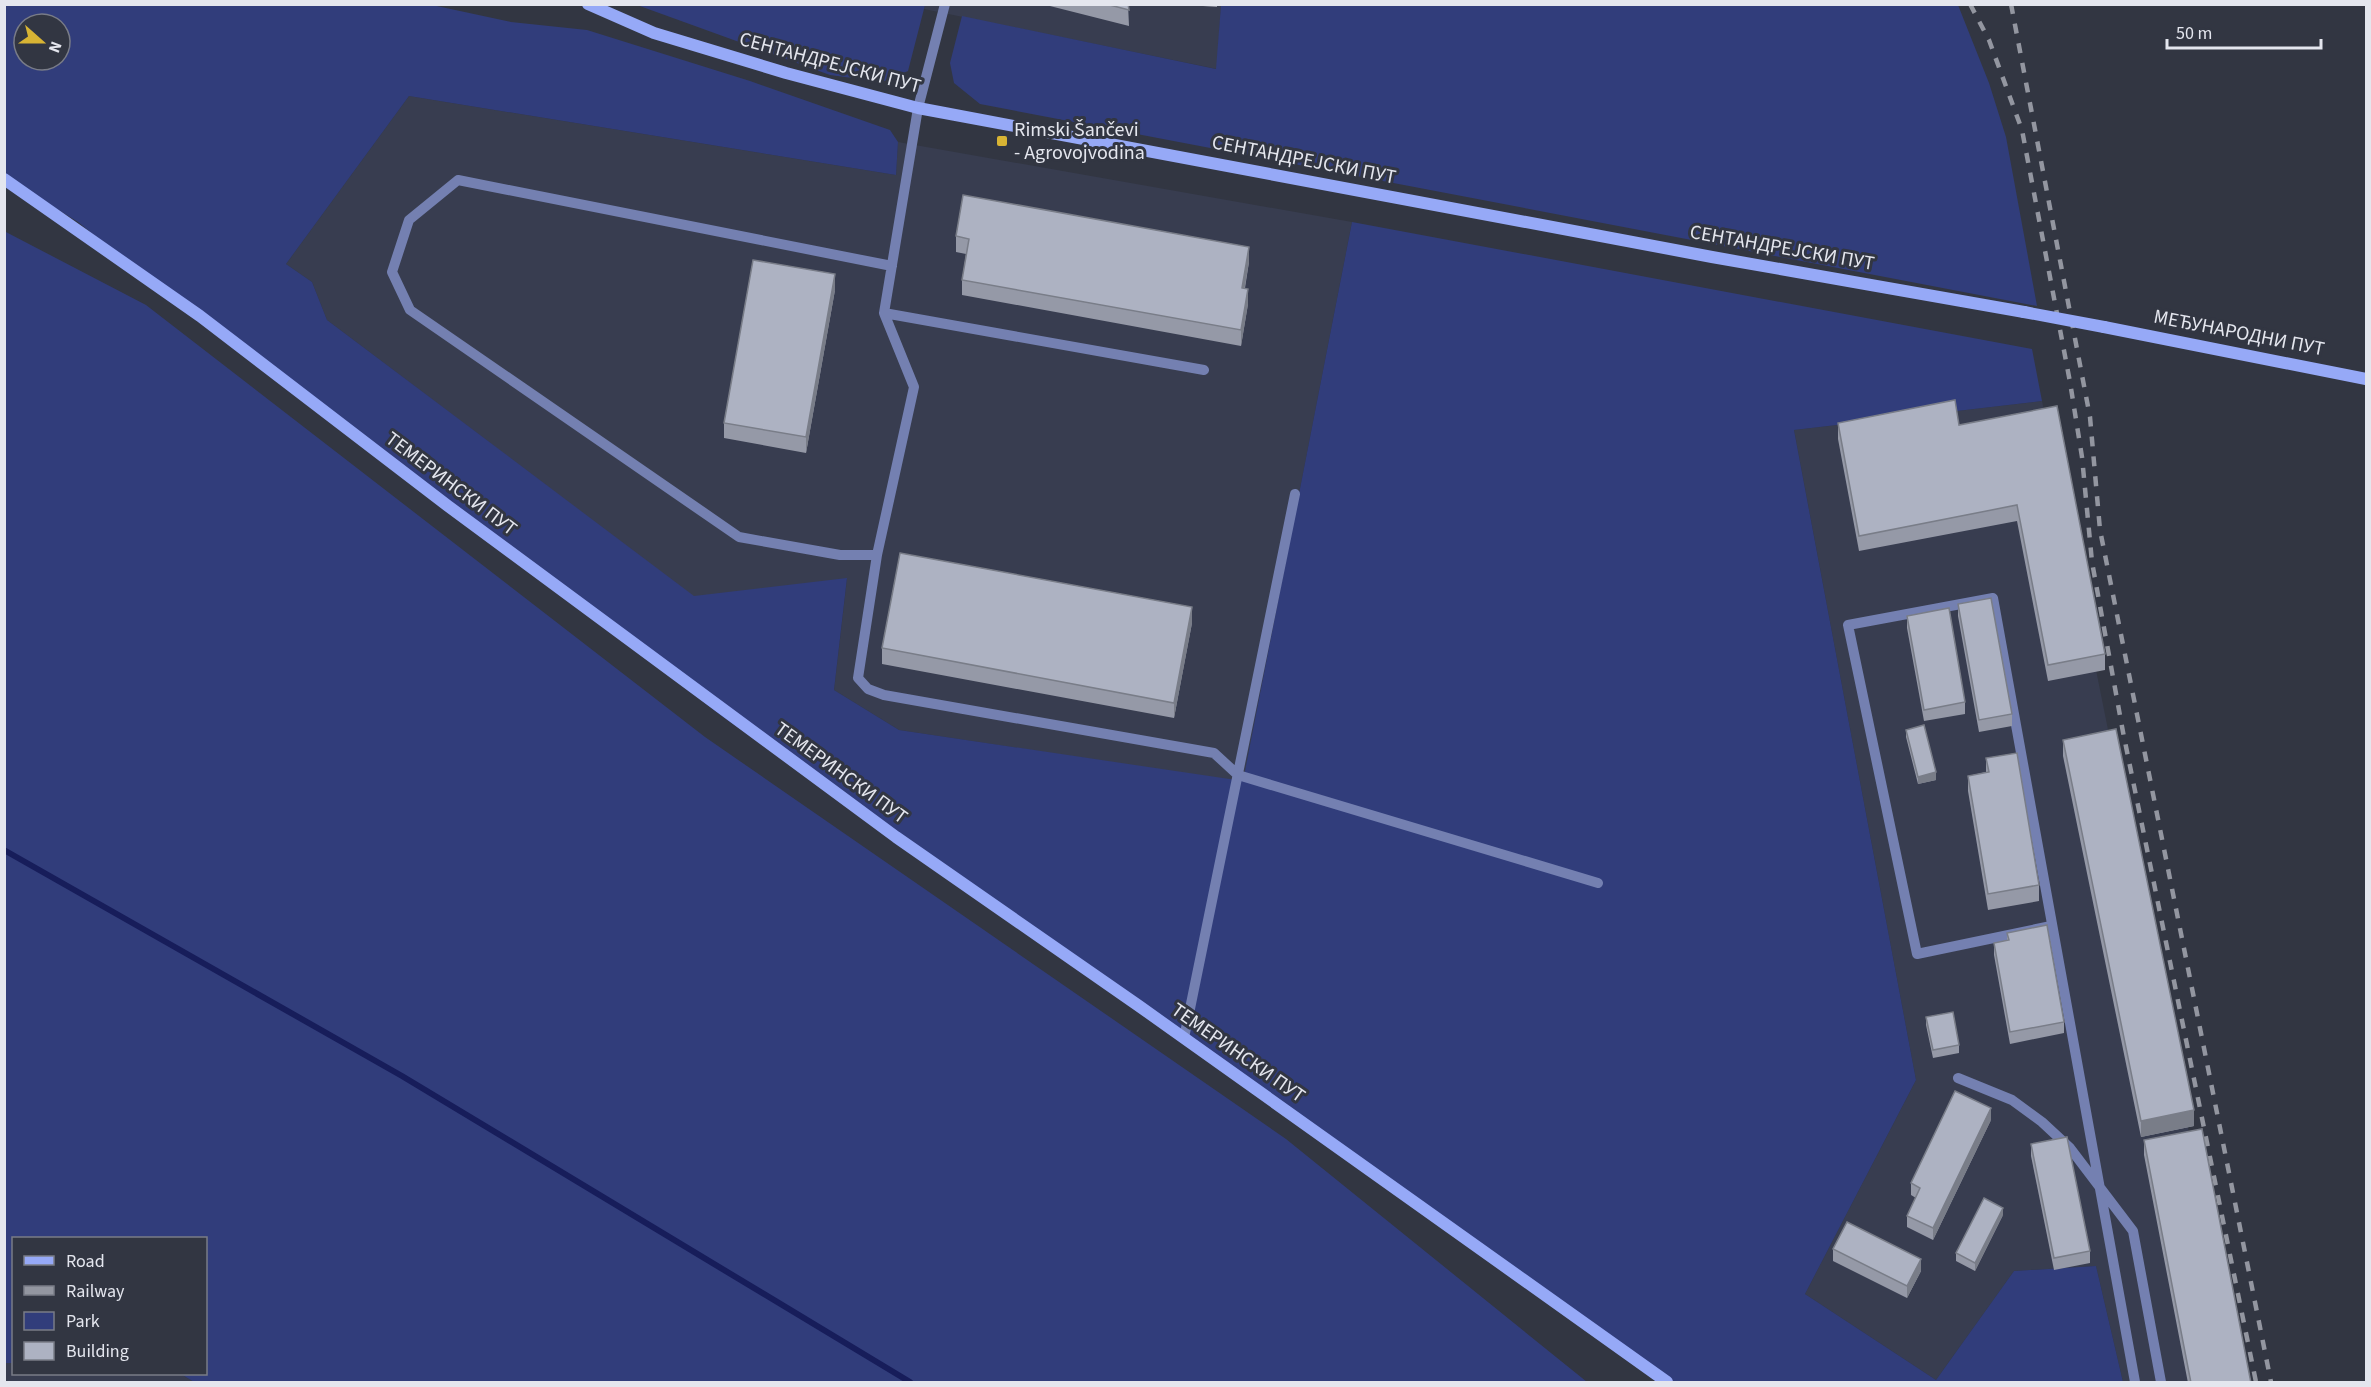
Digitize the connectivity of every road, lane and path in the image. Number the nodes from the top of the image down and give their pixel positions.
1 (588, 4) edge
2 (945, 4) edge
3 (918, 108) junction
4 (4, 179) edge
5 (892, 267) junction
6 (884, 313) junction
7 (2104, 327) joint
8 (1204, 370) dead end
9 (2367, 379) edge
10 (1295, 494) dead end
11 (877, 555) junction
12 (1238, 775) junction
13 (1598, 884) dead end
14 (2051, 926) junction
15 (1184, 1038) junction
16 (1958, 1078) dead end
17 (2100, 1187) junction
18 (1667, 1383) edge
19 (2135, 1383) edge
20 (2162, 1383) edge

1 - 3 main road, СЕНТАНДРЕЈСКИ ПУТ
2 - 3 lane
3 - 5 lane
3 - 7 main road, СЕНТАНДРЕЈСКИ ПУТ, bridge
4 - 15 main road, ТЕМЕРИНСКИ ПУТ
5 - 6 lane
5 - 11 lane
6 - 8 lane
6 - 11 lane
7 - 9 main road, МЕЂУНАРОДНИ ПУТ
10 - 12 lane
11 - 12 lane
12 - 13 lane
12 - 15 lane
14 - 14 lane
14 - 17 lane
15 - 18 main road, ТЕМЕРИНСКИ ПУТ
16 - 17 lane
17 - 19 lane
17 - 20 lane

